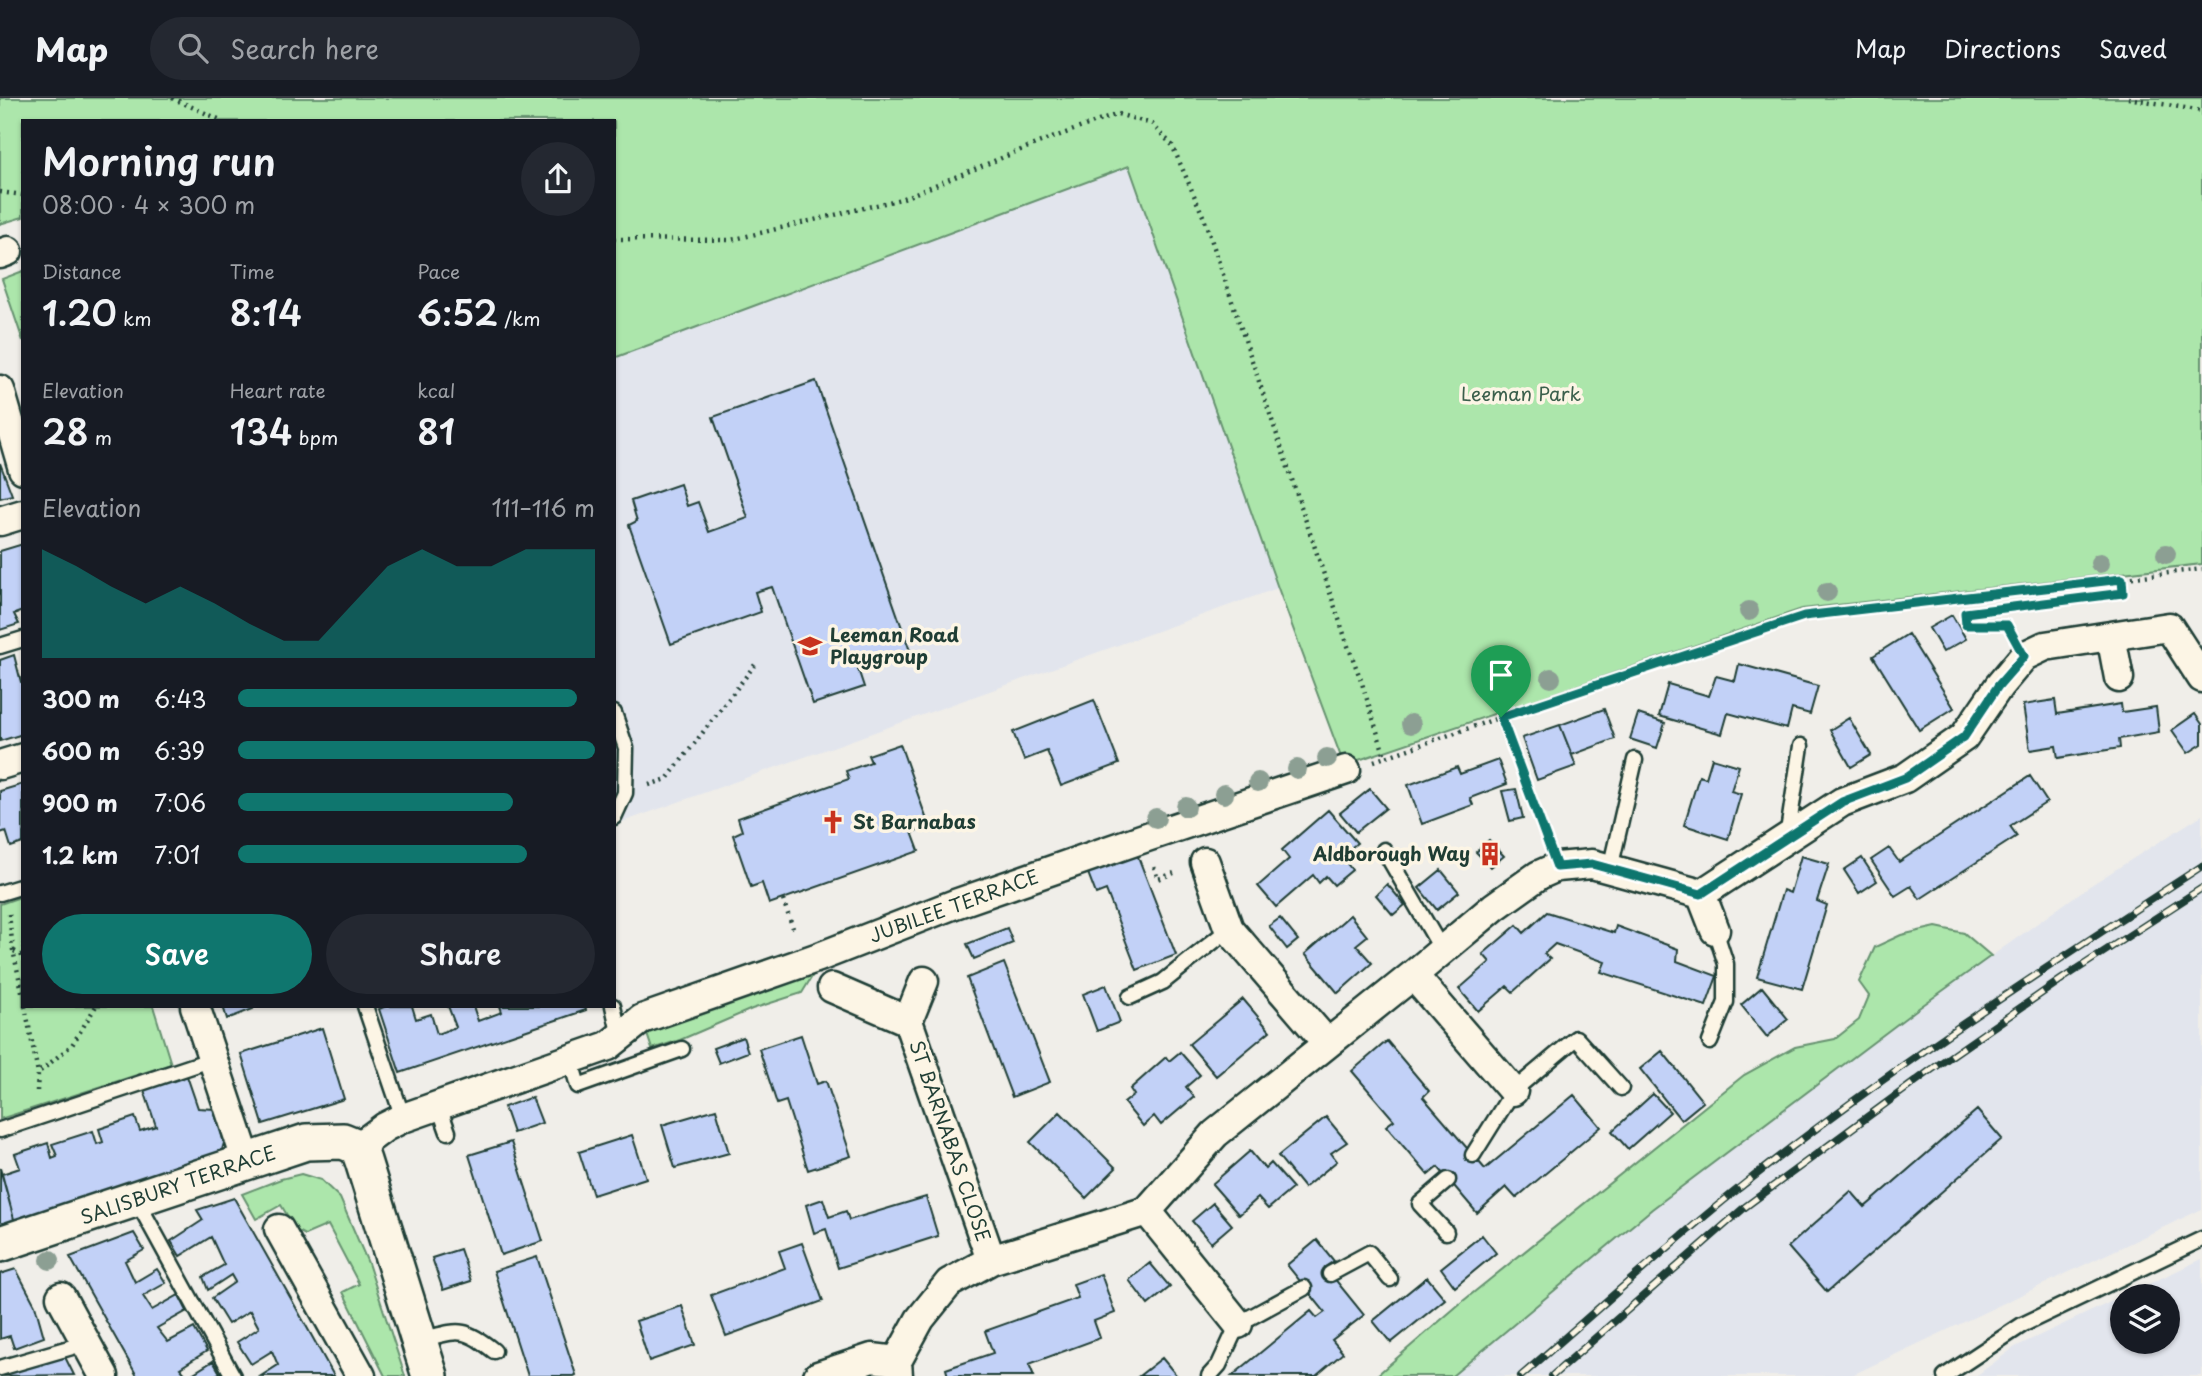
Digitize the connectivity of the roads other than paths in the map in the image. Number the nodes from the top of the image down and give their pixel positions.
1 (1, 400) edge
2 (21, 463) edge
3 (21, 515) edge
4 (0, 521) edge
5 (2111, 636) junction
6 (21, 640) edge
7 (0, 646) edge
8 (2119, 678) dead end
9 (2202, 678) edge
10 (616, 719) edge
11 (1801, 746) dead end
12 (21, 759) edge
13 (1635, 760) dead end
14 (0, 765) edge
15 (1346, 771) road end
16 (616, 813) edge
17 (1787, 838) junction
18 (1384, 850) dead end
19 (1205, 862) dead end
20 (1609, 869) junction
21 (21, 887) edge
22 (4, 892) edge
23 (1701, 894) junction
24 (1229, 929) junction
25 (1714, 930) joint
26 (1443, 950) junction
27 (1413, 975) junction
28 (924, 981) dead end
29 (832, 988) dead end
30 (1130, 997) dead end
31 (196, 1008) edge
32 (366, 1008) edge
33 (613, 1008) edge
34 (908, 1021) junction
35 (620, 1037) junction
36 (1710, 1042) dead end
37 (1327, 1043) junction
38 (682, 1049) dead end
39 (570, 1058) junction
40 (213, 1059) junction
41 (1621, 1088) dead end
42 (1513, 1091) junction
43 (438, 1104) junction
44 (403, 1118) junction
45 (0, 1130) edge
46 (448, 1132) dead end
47 (358, 1147) junction
48 (1473, 1155) dead end
49 (247, 1162) junction
50 (1448, 1180) dead end
51 (136, 1199) junction
52 (1147, 1211) junction
53 (279, 1229) dead end
54 (1446, 1232) dead end
55 (2202, 1239) edge
56 (0, 1244) edge
57 (991, 1260) junction
58 (1330, 1274) dead end
59 (1391, 1279) dead end
60 (1304, 1287) dead end
61 (61, 1297) dead end
62 (1238, 1324) junction
63 (419, 1340) junction
64 (86, 1342) junction
65 (494, 1351) dead end
66 (0, 1368) edge
67 (897, 1368) edge
68 (104, 1376) edge
69 (233, 1376) edge
70 (361, 1376) edge
71 (430, 1376) edge
72 (818, 1376) edge
73 (1209, 1376) edge
74 (1945, 1376) edge

1 - 2 street
3 - 4 street
5 - 8 street
5 - 9 street
5 - 17 street
6 - 7 lane
10 - 16 lane
11 - 17 lane
12 - 14 street
13 - 20 lane
15 - 35 street, JUBILEE TERRACE
17 - 23 street
18 - 26 lane
19 - 24 street
20 - 23 street
20 - 26 street
21 - 22 lane
23 - 25 street
24 - 30 lane
24 - 37 street
25 - 36 lane
26 - 27 street
27 - 37 street
27 - 42 street
28 - 34 street
29 - 34 street, ST BARNABAS CLOSE
31 - 40 street
32 - 44 lane
33 - 35 lane
34 - 57 street, ST BARNABAS CLOSE
35 - 39 street, JUBILEE TERRACE
37 - 52 street
38 - 39 lane
39 - 43 street, JUBILEE TERRACE
40 - 45 lane
40 - 49 street
41 - 42 lane
42 - 48 lane
43 - 44 street, JUBILEE TERRACE
43 - 46 lane
44 - 47 street, JUBILEE TERRACE
47 - 49 street, SALISBURY TERRACE
47 - 63 street
49 - 51 street, SALISBURY TERRACE
50 - 54 lane
51 - 56 street, SALISBURY TERRACE
51 - 69 lane
52 - 57 street
52 - 62 street
53 - 70 street
55 - 74 lane
57 - 67 street
58 - 59 lane
60 - 62 lane
61 - 64 street
62 - 73 lane
63 - 65 lane
63 - 71 street
64 - 66 lane
64 - 68 street
67 - 72 street

